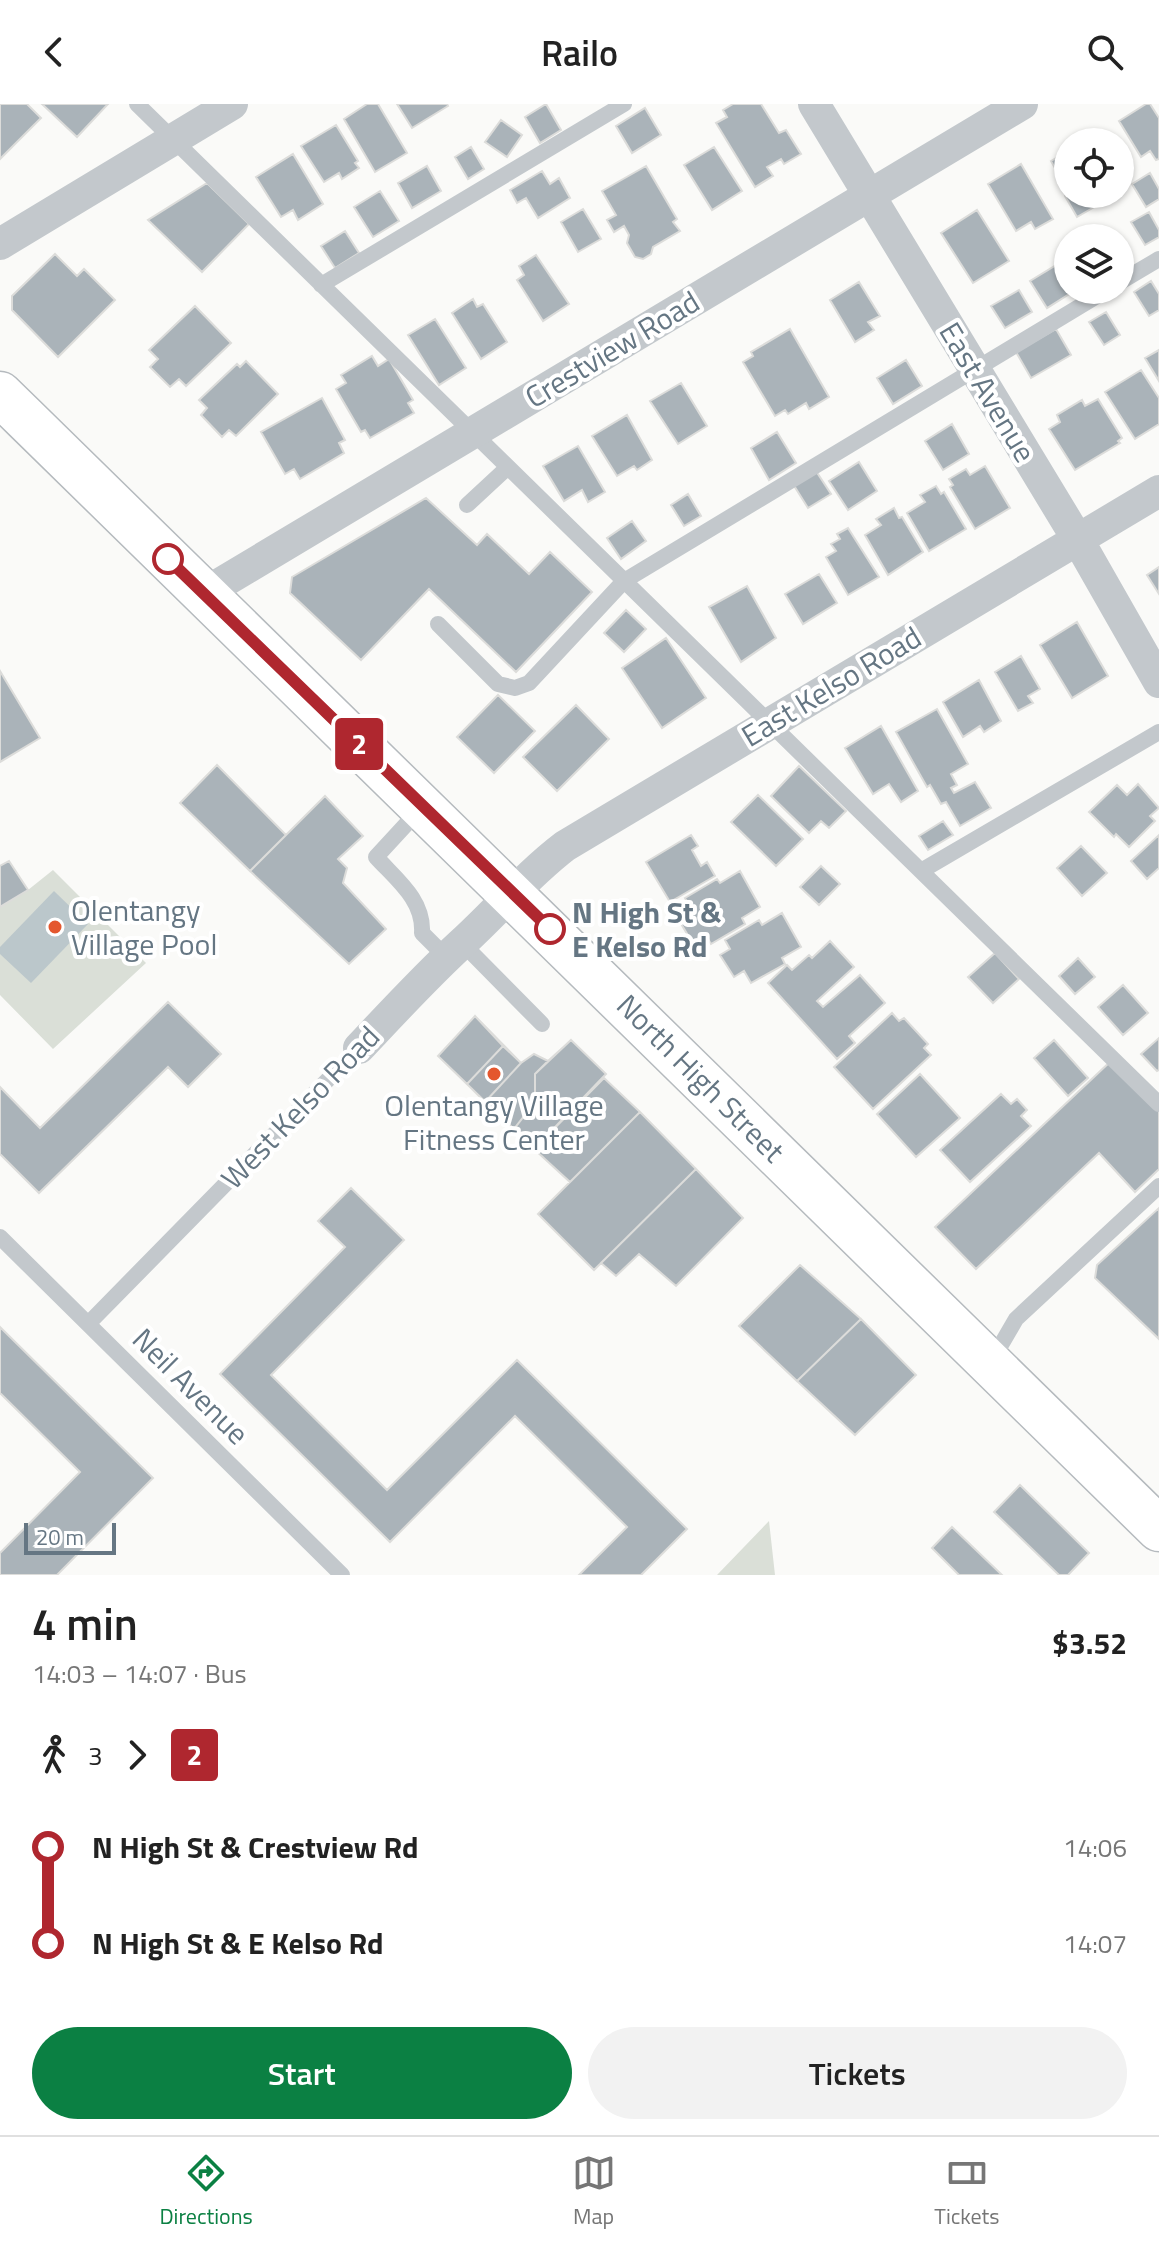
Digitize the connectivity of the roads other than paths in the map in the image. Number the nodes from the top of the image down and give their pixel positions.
1 (137, 104) edge
2 (232, 104) edge
3 (624, 104) edge
4 (814, 104) edge
5 (1022, 104) edge
6 (173, 139) junction
7 (869, 195) junction
8 (0, 244) edge
9 (1159, 259) edge
10 (1134, 274) edge
11 (321, 285) junction
12 (1084, 304) edge
13 (975, 370) junction
14 (0, 394) edge
15 (473, 432) junction
16 (508, 467) junction
17 (1159, 491) edge
18 (467, 505) dead end
19 (1078, 540) junction
20 (624, 581) junction
21 (203, 594) junction
22 (438, 624) dead end
23 (1159, 682) edge
24 (769, 723) junction
25 (1159, 732) edge
26 (423, 806) junction
27 (921, 871) junction
28 (512, 892) junction
29 (454, 950) junction
30 (542, 1024) dead end
31 (359, 1048) joint
32 (1159, 1104) edge
33 (1159, 1186) edge
34 (0, 1237) edge
35 (88, 1324) junction
36 (991, 1363) junction
37 (1159, 1529) edge
38 (342, 1575) edge

1 - 6 lane
2 - 6 street
3 - 11 lane
4 - 7 street, East Avenue
5 - 7 street, Crestview Road
6 - 8 street
6 - 11 lane
7 - 13 street, East Avenue
7 - 15 street, Crestview Road
9 - 10 lane
11 - 15 lane
12 - 13 lane
13 - 19 street, East Avenue
13 - 20 lane
14 - 21 main road, North High Street
15 - 16 lane
15 - 21 street, Crestview Road
16 - 18 lane
16 - 20 lane
17 - 19 street, East Kelso Road
19 - 23 street, East Avenue
19 - 24 street, East Kelso Road
20 - 22 lane
20 - 24 lane
21 - 26 main road, North High Street
24 - 27 lane
24 - 28 street, East Kelso Road
25 - 27 lane
26 - 28 main road, North High Street
26 - 29 lane
27 - 32 lane
28 - 29 street, West Kelso Road
28 - 36 main road, North High Street
29 - 30 lane
29 - 31 street, West Kelso Road
31 - 35 lane, West Kelso Road
33 - 36 lane
34 - 35 lane, Neil Avenue
35 - 38 lane, Neil Avenue
36 - 37 main road, North High Street

